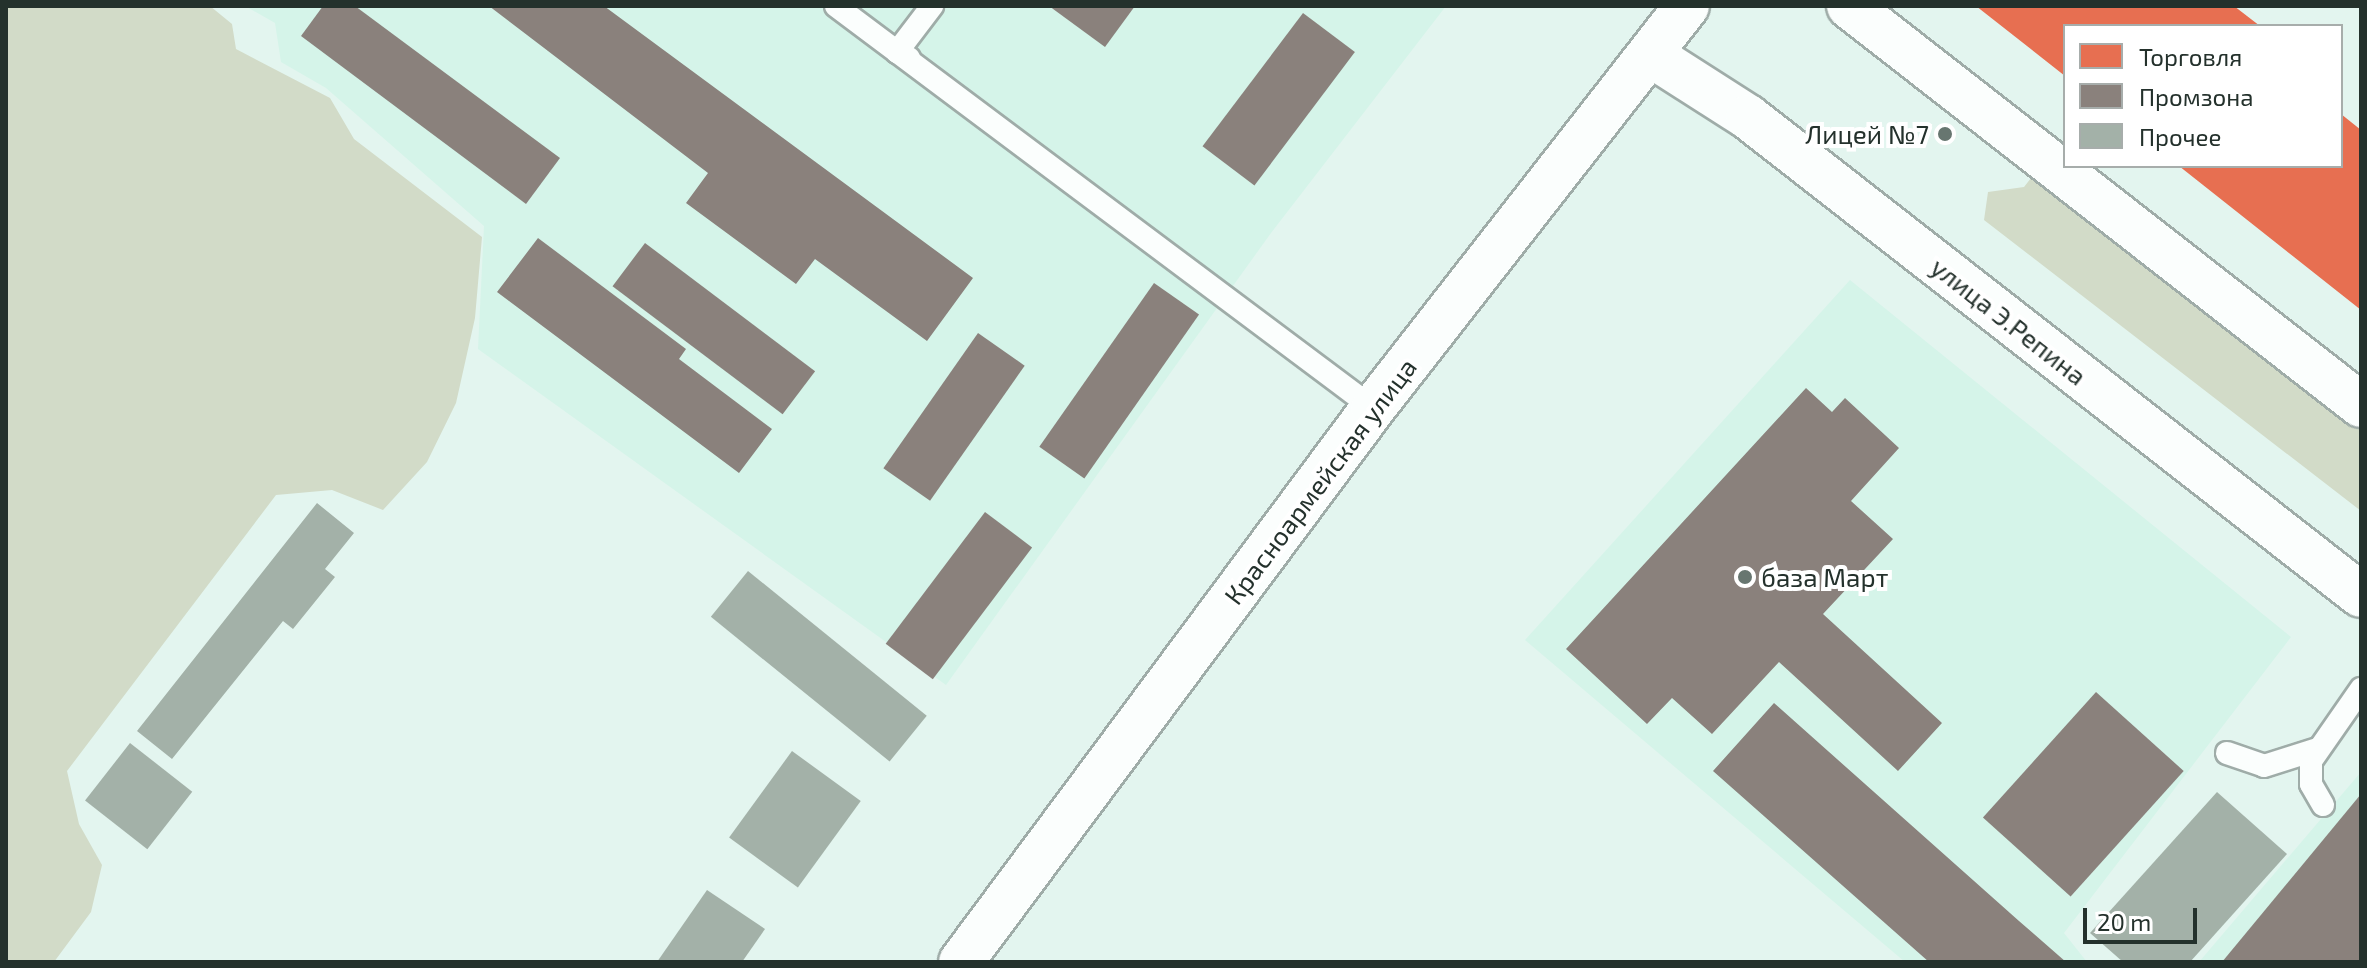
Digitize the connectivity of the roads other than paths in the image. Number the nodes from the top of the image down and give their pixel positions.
1 (836, 6) edge
2 (932, 6) edge
3 (1687, 6) edge
4 (1849, 6) edge
5 (897, 52) junction
6 (1651, 55) junction
7 (960, 82) dead end
8 (2361, 405) edge
9 (1373, 408) junction
10 (2361, 595) edge
11 (2361, 689) edge
12 (2318, 749) junction
13 (2227, 753) dead end
14 (2323, 805) dead end
15 (961, 962) edge

1 - 5 lane
2 - 5 lane
3 - 6 street, Красноармейская улица
4 - 8 street
5 - 7 lane
5 - 9 lane
6 - 9 street, Красноармейская улица
6 - 10 street, улица Э.Репина
9 - 15 street, Красноармейская улица
11 - 12 lane
12 - 13 lane
12 - 14 lane

